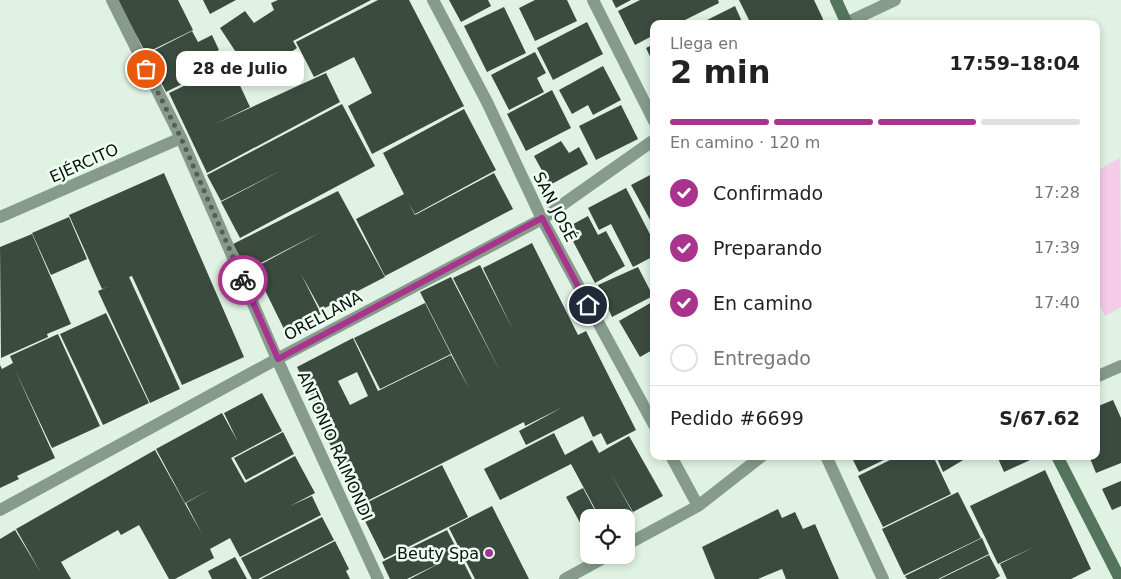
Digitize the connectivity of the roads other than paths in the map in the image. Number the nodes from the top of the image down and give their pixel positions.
1 (112, 0) edge
2 (433, 0) edge
3 (593, 0) edge
4 (836, 0) edge
5 (895, 0) edge
6 (845, 20) edge
7 (852, 20) edge
8 (650, 113) edge
9 (181, 138) junction
10 (650, 143) edge
11 (0, 217) edge
12 (542, 218) junction
13 (278, 359) junction
14 (1121, 366) edge
15 (1100, 375) edge
16 (650, 418) edge
17 (673, 460) edge
18 (757, 460) edge
19 (828, 460) edge
20 (1060, 460) edge
21 (698, 506) junction
22 (0, 510) edge
23 (635, 540) edge
24 (592, 564) edge
25 (378, 579) edge
26 (565, 579) edge
27 (882, 579) edge
28 (1120, 579) edge

1 - 9 street, ANTONIO RAIMONDI
2 - 12 street, SAN JOSÉ
3 - 8 street
4 - 6 street
5 - 7 street
9 - 11 street, EJÉRCITO
9 - 13 street, ANTONIO RAIMONDI
10 - 12 street, ORELLANA
12 - 13 street, ORELLANA
12 - 16 street, SAN JOSÉ
13 - 22 street, ORELLANA
13 - 25 street, ANTONIO RAIMONDI
14 - 15 street
17 - 21 street
18 - 21 street
19 - 27 street
20 - 28 street
21 - 23 street
24 - 26 street

